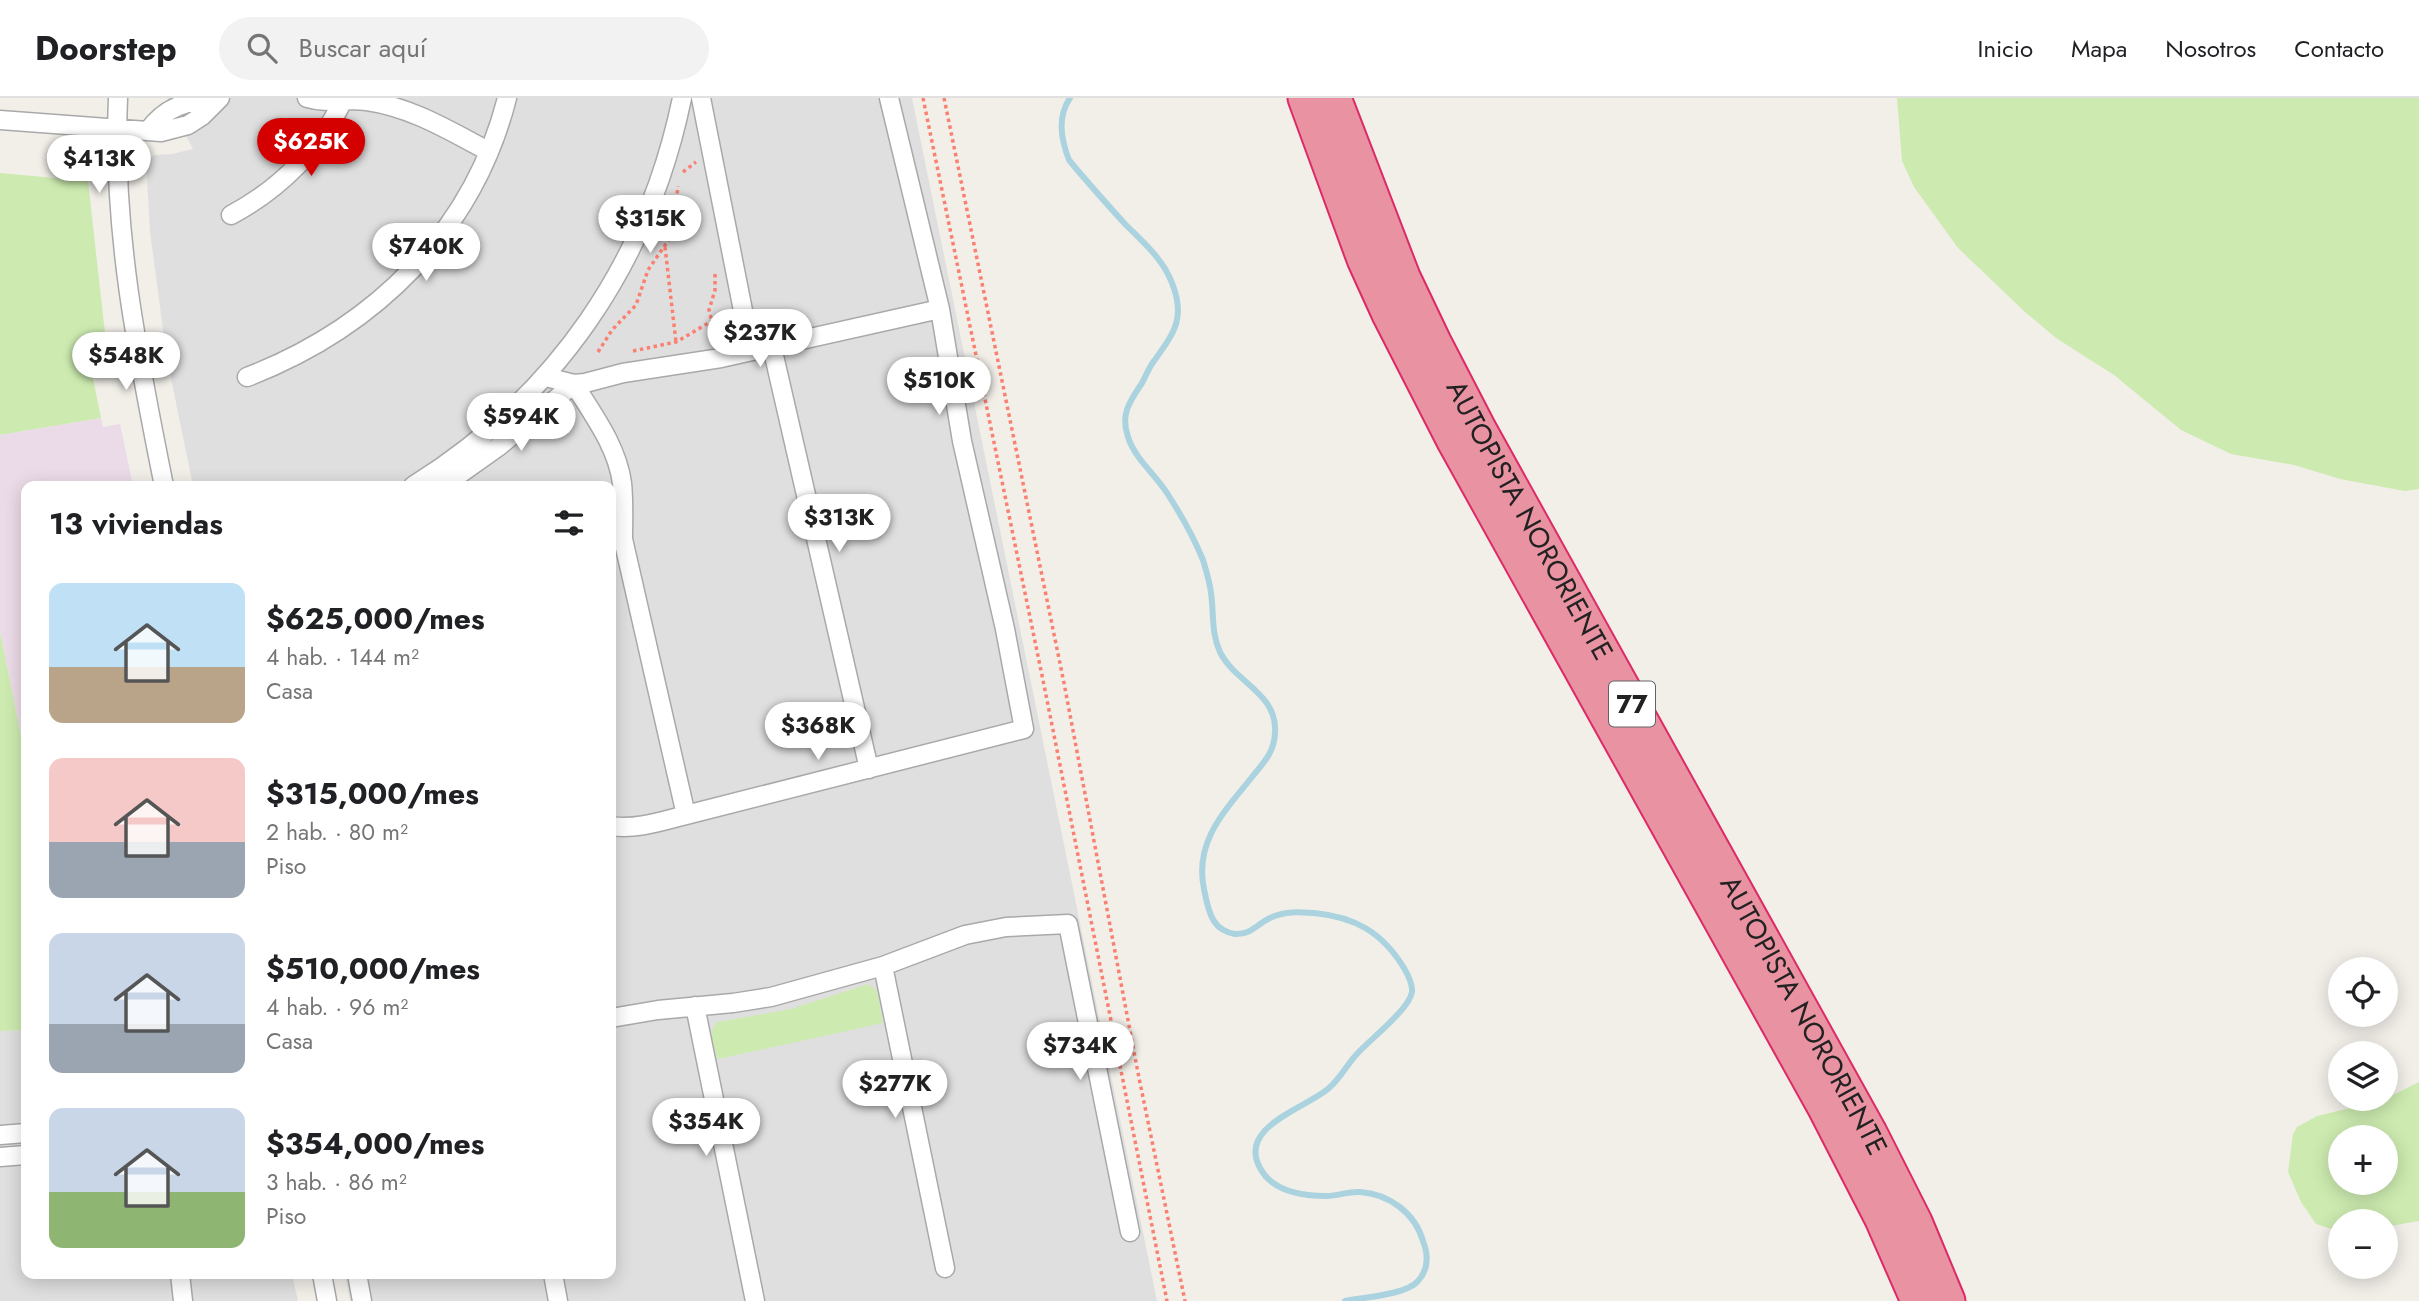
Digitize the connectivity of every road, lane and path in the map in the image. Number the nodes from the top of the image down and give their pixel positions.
1 (118, 98) edge
2 (307, 98) edge
3 (507, 98) edge
4 (702, 98) edge
5 (889, 98) edge
6 (923, 98) edge
7 (944, 98) edge
8 (1305, 98) edge
9 (1334, 98) edge
10 (218, 99) edge
11 (344, 100) edge
12 (680, 104) edge
13 (705, 119) junction
14 (0, 120) edge
15 (117, 130) junction
16 (488, 151) junction
17 (712, 156) junction
18 (691, 164) junction
19 (694, 170) dead end
20 (231, 215) dead end
21 (665, 246) junction
22 (715, 266) dead end
23 (940, 309) junction
24 (712, 321) junction
25 (579, 336) junction
26 (676, 342) junction
27 (772, 347) junction
28 (633, 351) dead end
29 (751, 351) junction
30 (598, 352) junction
31 (721, 358) junction
32 (613, 376) junction
33 (247, 377) dead end
34 (546, 377) junction
35 (574, 384) junction
36 (163, 481) edge
37 (421, 481) edge
38 (450, 481) edge
39 (869, 769) junction
40 (686, 815) junction
41 (616, 826) edge
42 (883, 966) junction
43 (695, 1006) junction
44 (616, 1017) edge
45 (21, 1133) edge
46 (0, 1135) edge
47 (21, 1155) edge
48 (0, 1157) edge
49 (1130, 1232) dead end
50 (945, 1268) dead end
51 (181, 1279) edge
52 (323, 1279) edge
53 (358, 1279) edge
54 (554, 1279) edge
55 (183, 1301) edge
56 (327, 1301) edge
57 (362, 1301) edge
58 (558, 1301) edge
59 (755, 1301) edge
60 (1167, 1301) edge
61 (1185, 1301) edge
62 (1918, 1301) edge
63 (1948, 1301) edge

1 - 15 street
2 - 11 street
3 - 16 street
4 - 13 street
5 - 23 street
6 - 60 path
7 - 61 path
8 - 62 highway, AUTOPISTA NORORIENTE / 77
9 - 63 highway, AUTOPISTA NORORIENTE / 77
10 - 15 street
11 - 16 street
11 - 20 street
12 - 13 street
12 - 25 street
13 - 17 street
14 - 15 street
15 - 36 street
16 - 33 street
17 - 18 path
17 - 29 street
18 - 19 path
18 - 21 path
21 - 26 path
21 - 30 path
22 - 24 path
23 - 27 street
23 - 39 street
24 - 26 path
24 - 31 path
25 - 30 path
25 - 34 street
26 - 28 path
27 - 29 street
27 - 39 street
29 - 31 street
30 - 32 path
31 - 32 street
32 - 35 street
34 - 35 street
34 - 37 street
35 - 38 street
35 - 40 street
39 - 40 street
40 - 41 street
42 - 43 street
42 - 49 street
42 - 50 street
43 - 44 street
43 - 59 street
45 - 46 street
47 - 48 street
51 - 55 street
52 - 56 street
53 - 57 street
54 - 58 street

